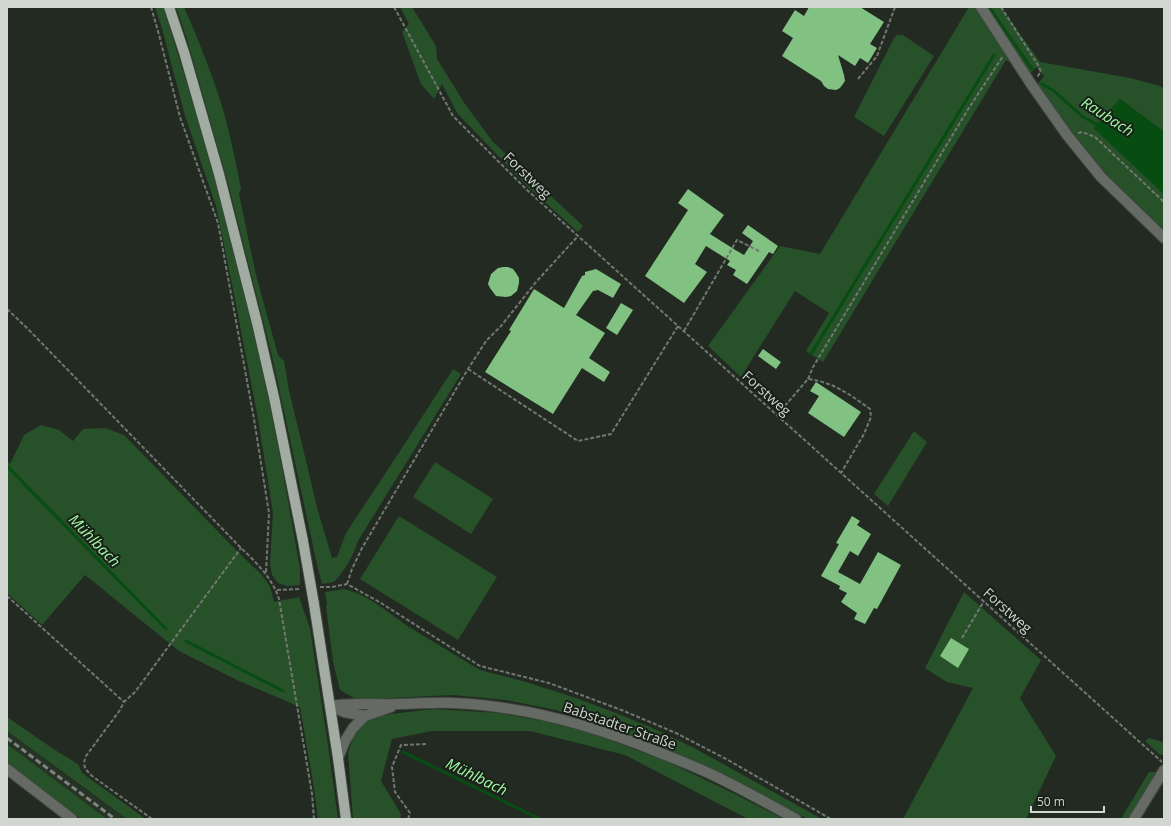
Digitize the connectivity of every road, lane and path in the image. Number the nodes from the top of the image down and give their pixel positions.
1 (151, 7) edge
2 (169, 7) edge
3 (394, 7) edge
4 (895, 7) edge
5 (982, 7) edge
6 (1001, 7) edge
7 (1008, 48) junction
8 (1038, 65) dead end
9 (858, 79) dead end
10 (1067, 135) junction
11 (1164, 202) edge
12 (578, 236) junction
13 (1164, 238) edge
14 (761, 252) dead end
15 (7, 309) edge
16 (678, 326) junction
17 (684, 332) junction
18 (468, 368) junction
19 (808, 379) junction
20 (777, 415) junction
21 (841, 473) junction
22 (241, 548) junction
23 (265, 575) junction
24 (347, 584) junction
25 (332, 587) dead end
26 (7, 596) edge
27 (984, 601) junction
28 (962, 638) dead end
29 (124, 702) junction
30 (399, 704) junction
31 (330, 706) junction
32 (364, 716) junction
33 (426, 744) dead end
34 (338, 758) junction
35 (1164, 763) edge
36 (7, 769) edge
37 (1164, 770) edge
38 (72, 819) edge
39 (152, 819) edge
40 (314, 819) edge
41 (346, 819) edge
42 (408, 819) edge
43 (796, 819) edge
44 (831, 819) edge
45 (1134, 819) edge

1 - 23 path
2 - 31 main road, bridge
3 - 12 path, Forstweg
4 - 9 path
5 - 7 street
6 - 8 path
7 - 10 street
7 - 19 path
10 - 11 path
10 - 13 street
12 - 16 path, Forstweg
12 - 18 path
14 - 17 path
15 - 22 path
16 - 17 path, Forstweg
16 - 18 path
17 - 20 path, Forstweg
18 - 24 path
19 - 20 path
19 - 21 path
20 - 21 path, Forstweg
21 - 27 path, Forstweg
22 - 23 path
22 - 29 path
23 - 40 path
24 - 25 path
24 - 44 path
26 - 29 path
27 - 28 path
27 - 35 path, Forstweg
29 - 39 path
30 - 31 street, Babstadter Straße
30 - 32 street, Babstadter Straße
30 - 43 street, Babstadter Straße
31 - 32 street
31 - 34 main road
32 - 34 street
33 - 42 path
34 - 41 main road
36 - 38 street
37 - 45 street

